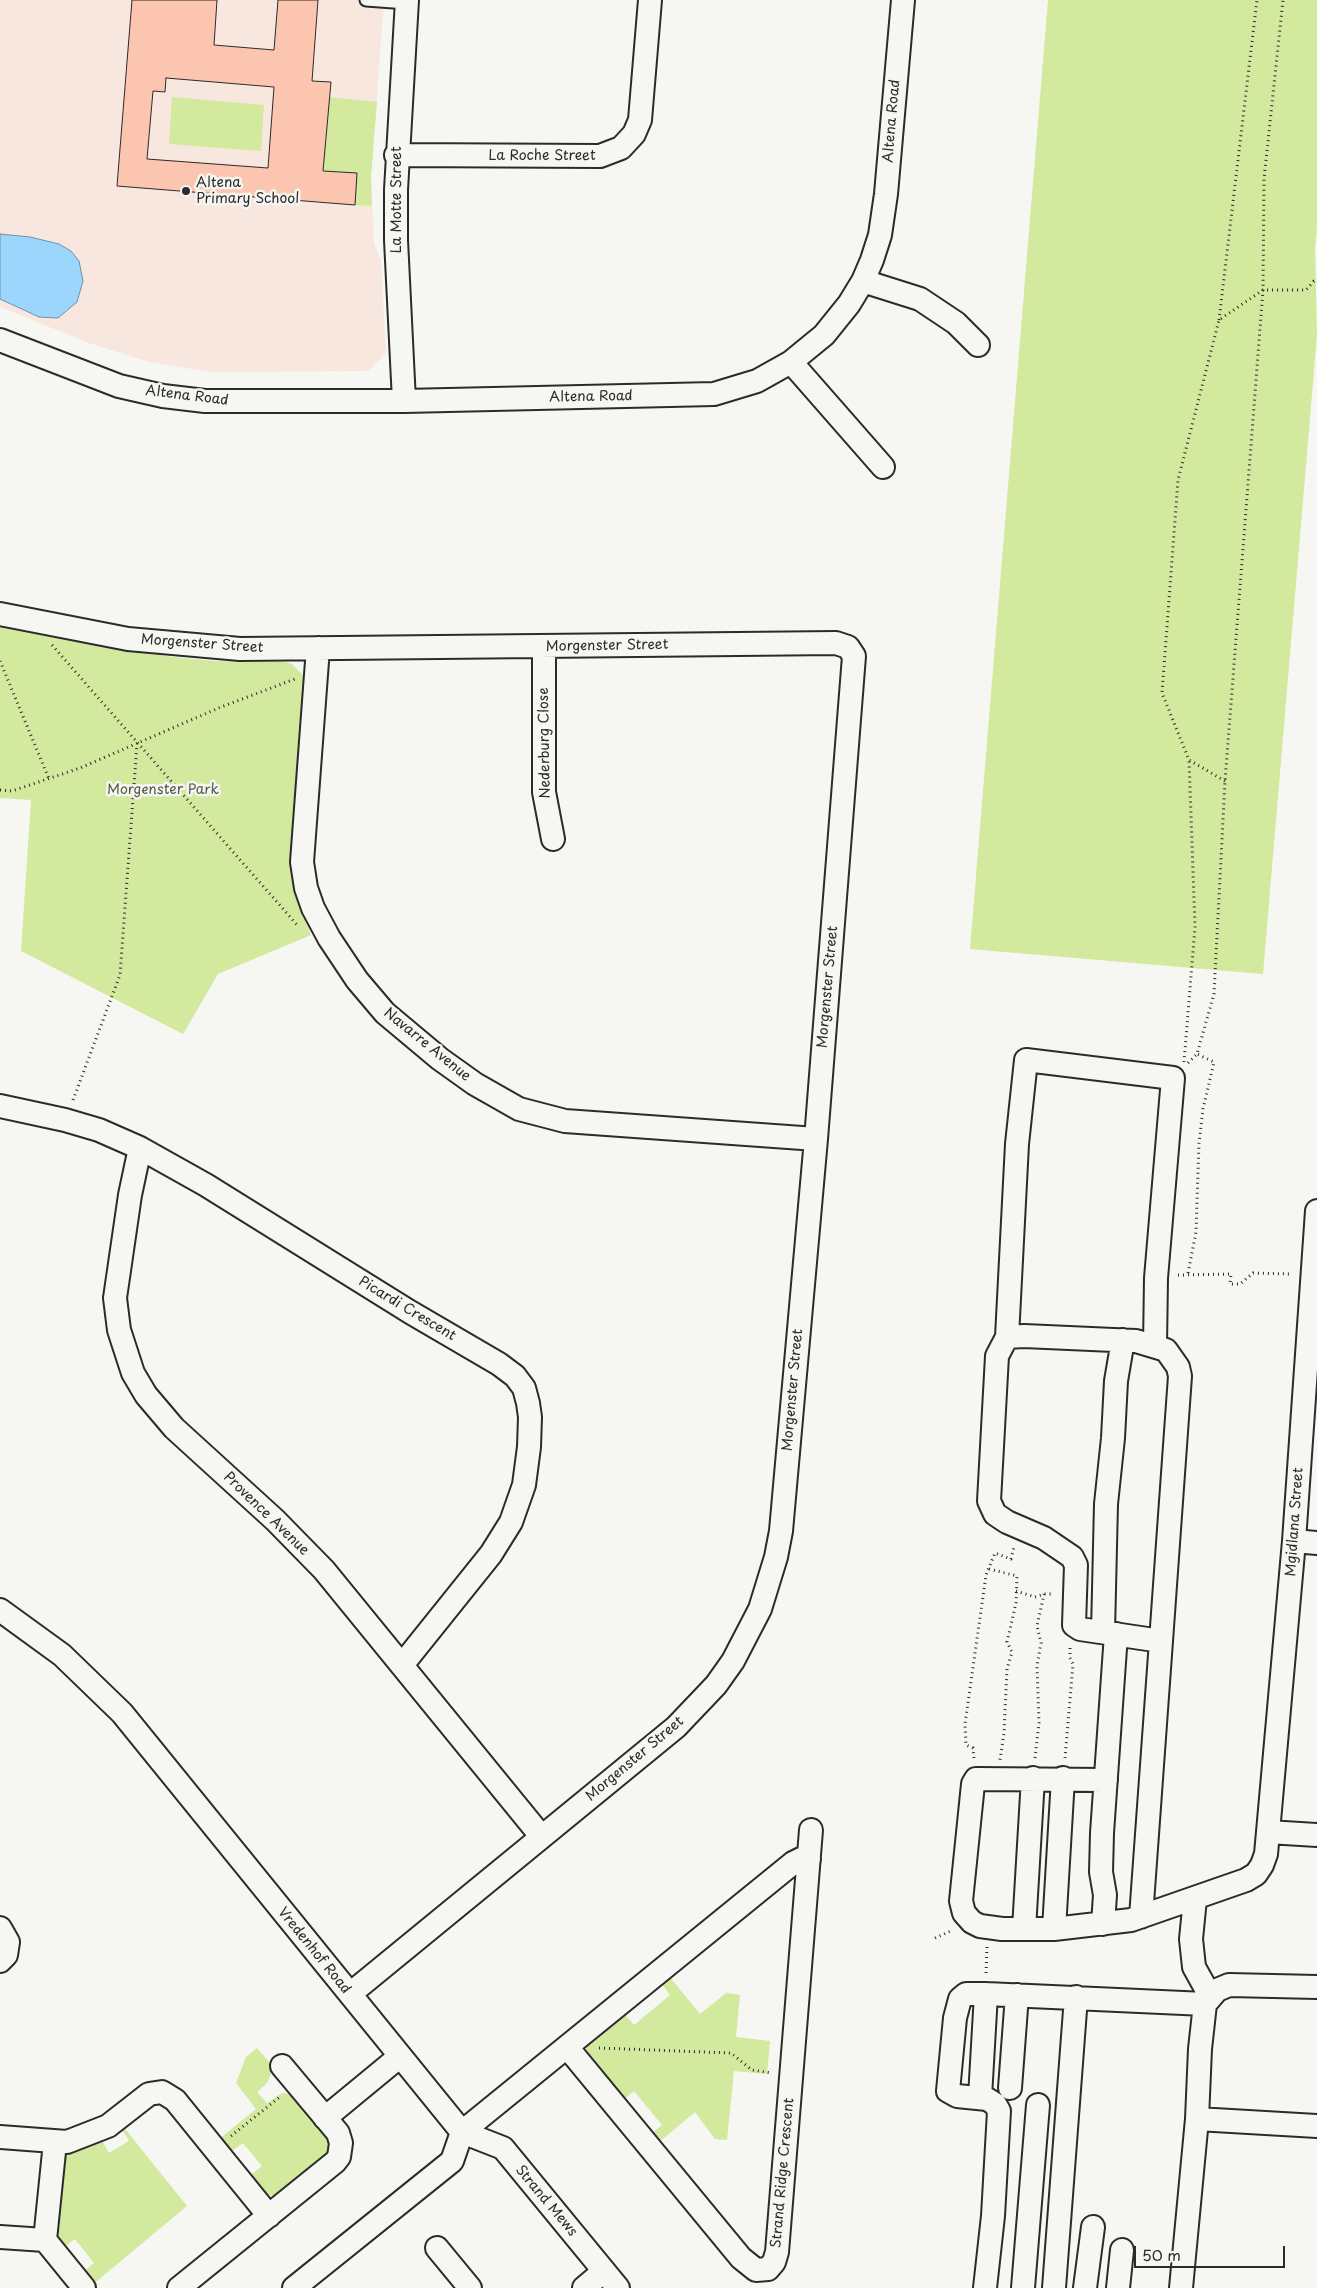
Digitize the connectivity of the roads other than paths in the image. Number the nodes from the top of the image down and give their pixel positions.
1 (366, 0) edge
2 (650, 0) edge
3 (903, 0) edge
4 (407, 1) edge
5 (396, 155) junction
6 (863, 281) junction
7 (0, 340) edge
8 (978, 345) dead end
9 (791, 362) junction
10 (404, 401) junction
11 (883, 467) dead end
12 (0, 614) edge
13 (544, 647) junction
14 (318, 648) junction
15 (553, 839) dead end
16 (0, 1106) edge
17 (816, 1139) junction
18 (140, 1148) junction
19 (1317, 1211) edge
20 (1314, 1288) edge
21 (1007, 1337) junction
22 (1122, 1340) junction
23 (1155, 1346) junction
24 (1294, 1541) junction
25 (1317, 1544) edge
26 (0, 1610) edge
27 (1110, 1633) junction
28 (1161, 1641) junction
29 (402, 1665) junction
30 (1033, 1778) junction
31 (1063, 1778) junction
32 (1106, 1780) junction
33 (811, 1830) dead end
34 (1268, 1832) junction
35 (1317, 1835) edge
36 (542, 1836) junction
37 (809, 1858) junction
38 (1195, 1899) junction
39 (1141, 1917) junction
40 (1103, 1924) junction
41 (0, 1928) edge
42 (1024, 1928) junction
43 (1054, 1928) junction
44 (0, 1961) edge
45 (1317, 1987) edge
46 (350, 1994) junction
47 (986, 1994) junction
48 (1017, 1995) junction
49 (1076, 1998) junction
50 (1208, 2000) junction
51 (568, 2047) junction
52 (399, 2057) junction
53 (282, 2066) dead end
54 (1010, 2088) dead end
55 (980, 2097) junction
56 (1038, 2105) dead end
57 (325, 2118) junction
58 (1197, 2119) junction
59 (1317, 2126) edge
60 (462, 2132) junction
61 (0, 2137) edge
62 (55, 2142) junction
63 (269, 2216) junction
64 (1093, 2227) dead end
65 (0, 2237) edge
66 (45, 2240) junction
67 (437, 2248) dead end
68 (1122, 2250) dead end
69 (604, 2271) junction
70 (84, 2288) edge
71 (179, 2288) edge
72 (294, 2288) edge
73 (470, 2288) edge
74 (584, 2288) edge
75 (618, 2288) edge
76 (985, 2288) edge
77 (1022, 2288) edge
78 (1054, 2288) edge
79 (1085, 2288) edge
80 (1118, 2288) edge
81 (1181, 2288) edge

1 - 4 lane
2 - 5 street, La Roche Street
3 - 6 street, Altena Road
4 - 5 street, La Motte Street
5 - 10 street, La Motte Street
6 - 8 street
6 - 9 street, Altena Road
7 - 10 street, Altena Road
9 - 10 street, Altena Road
9 - 11 street
12 - 14 street, Morgenster Street
13 - 14 street, Morgenster Street
13 - 15 street, Nederburg Close
13 - 17 street, Morgenster Street
14 - 17 street, Navarre Avenue
16 - 18 street, Picardi Crescent
17 - 36 street, Morgenster Street
18 - 29 street, Provence Avenue
18 - 29 street, Picardi Crescent
19 - 20 street, Mgidlana Street
20 - 24 street, Mgidlana Street
21 - 22 street
21 - 23 street
21 - 27 street
22 - 23 street
22 - 27 street
23 - 28 street
24 - 25 street
24 - 34 street, Mgidlana Street
26 - 46 street, Vredenhof Road
27 - 28 street
27 - 32 street
28 - 39 street
29 - 36 street, Provence Avenue
30 - 31 street
30 - 42 street
30 - 42 street, Mgidlana Street
31 - 32 street
31 - 43 street
32 - 40 street
33 - 37 street, Strand Ridge Crescent
34 - 35 street
34 - 38 street, Mgidlana Street
36 - 46 street, Morgenster Street
37 - 51 street
37 - 51 street, Strand Ridge Crescent
38 - 39 street, Mgidlana Street
38 - 50 street
39 - 40 street, Mgidlana Street
40 - 43 street, Mgidlana Street
41 - 44 street
42 - 43 street, Mgidlana Street
45 - 50 street
46 - 52 street, Vredenhof Road
47 - 48 street
47 - 55 street
47 - 55 street
48 - 49 street
48 - 54 street
49 - 50 street
49 - 78 street
50 - 58 street
51 - 60 street
52 - 57 street
52 - 60 street, Vredenhof Road
53 - 57 street
55 - 76 street
56 - 77 street
57 - 63 street
58 - 59 street
58 - 81 street
60 - 69 street, Strand Mews
60 - 72 street
61 - 62 street
62 - 63 street
62 - 66 street
63 - 71 street
64 - 79 street
65 - 66 street
66 - 70 street
67 - 73 street
68 - 80 street
69 - 74 street
69 - 75 street, Strand Mews

